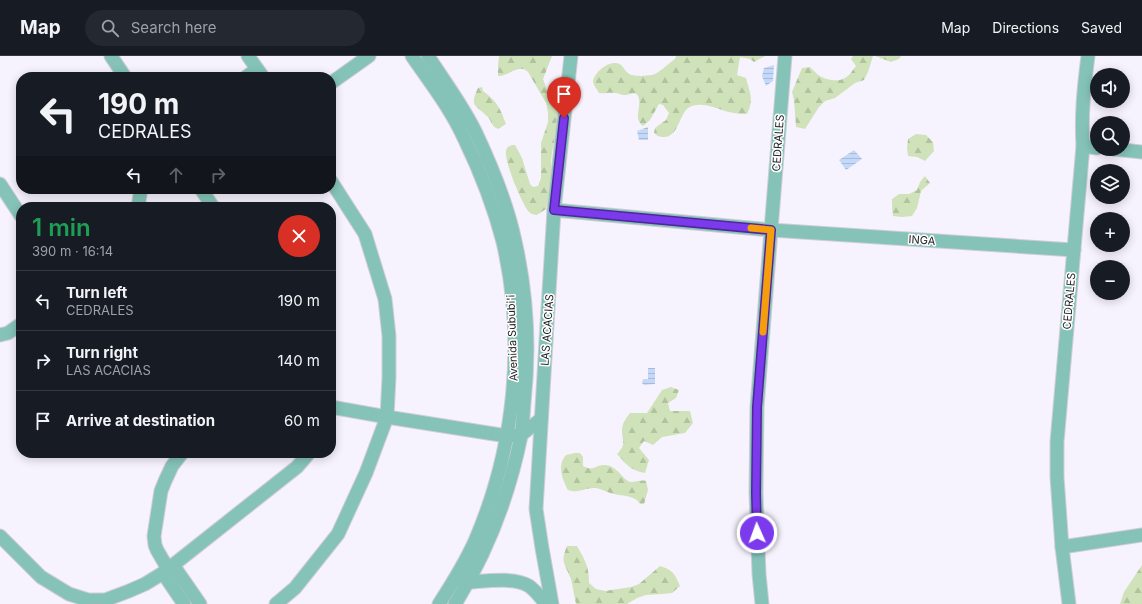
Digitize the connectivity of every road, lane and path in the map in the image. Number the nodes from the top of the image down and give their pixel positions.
1 (111, 56) edge
2 (248, 56) edge
3 (369, 56) edge
4 (412, 56) edge
5 (428, 56) edge
6 (571, 56) edge
7 (785, 56) edge
8 (1088, 56) edge
9 (122, 72) edge
10 (254, 72) edge
11 (336, 79) edge
12 (1083, 146) junction
13 (1090, 147) edge
14 (1130, 151) edge
15 (1142, 152) edge
16 (0, 184) edge
17 (336, 189) edge
18 (16, 208) edge
19 (554, 210) junction
20 (771, 230) junction
21 (1074, 250) junction
22 (16, 327) edge
23 (0, 335) edge
24 (336, 408) edge
25 (387, 418) junction
26 (541, 419) junction
27 (521, 435) junction
28 (507, 436) junction
29 (540, 448) junction
30 (178, 458) edge
31 (305, 458) edge
32 (1142, 535) edge
33 (0, 536) edge
34 (1062, 547) junction
35 (168, 569) junction
36 (456, 579) junction
37 (469, 582) junction
38 (184, 604) edge
39 (200, 604) edge
40 (276, 604) edge
41 (439, 604) edge
42 (455, 604) edge
43 (546, 604) edge
44 (552, 604) edge
45 (762, 604) edge
46 (1069, 604) edge

1 - 9 street
2 - 10 street
3 - 11 street
4 - 28 street, Avenida Sububi'i
5 - 27 street, Avenida Sububi'i
6 - 19 street, LAS ACACIAS
7 - 20 street, CEDRALES
8 - 12 street, CEDRALES
12 - 13 street
12 - 21 street, CEDRALES
14 - 15 street
16 - 18 street
17 - 25 street
19 - 20 street
19 - 26 street, LAS ACACIAS
20 - 21 street, INGA
20 - 45 street, CEDRALES
21 - 34 street, CEDRALES
22 - 23 street
24 - 25 street
25 - 28 street
25 - 40 street
26 - 27 street
26 - 29 street, LAS ACACIAS
27 - 28 street
27 - 29 street
27 - 37 street, Avenida Sububi'i
28 - 36 street, Avenida Sububi'i
29 - 44 street, LAS ACACIAS
30 - 35 street
31 - 35 street
32 - 34 street
33 - 35 street
34 - 46 street, CEDRALES
35 - 38 street
35 - 39 street
36 - 37 street
36 - 41 street, Avenida Sububi'i
37 - 42 street, Avenida Sububi'i
37 - 43 street

